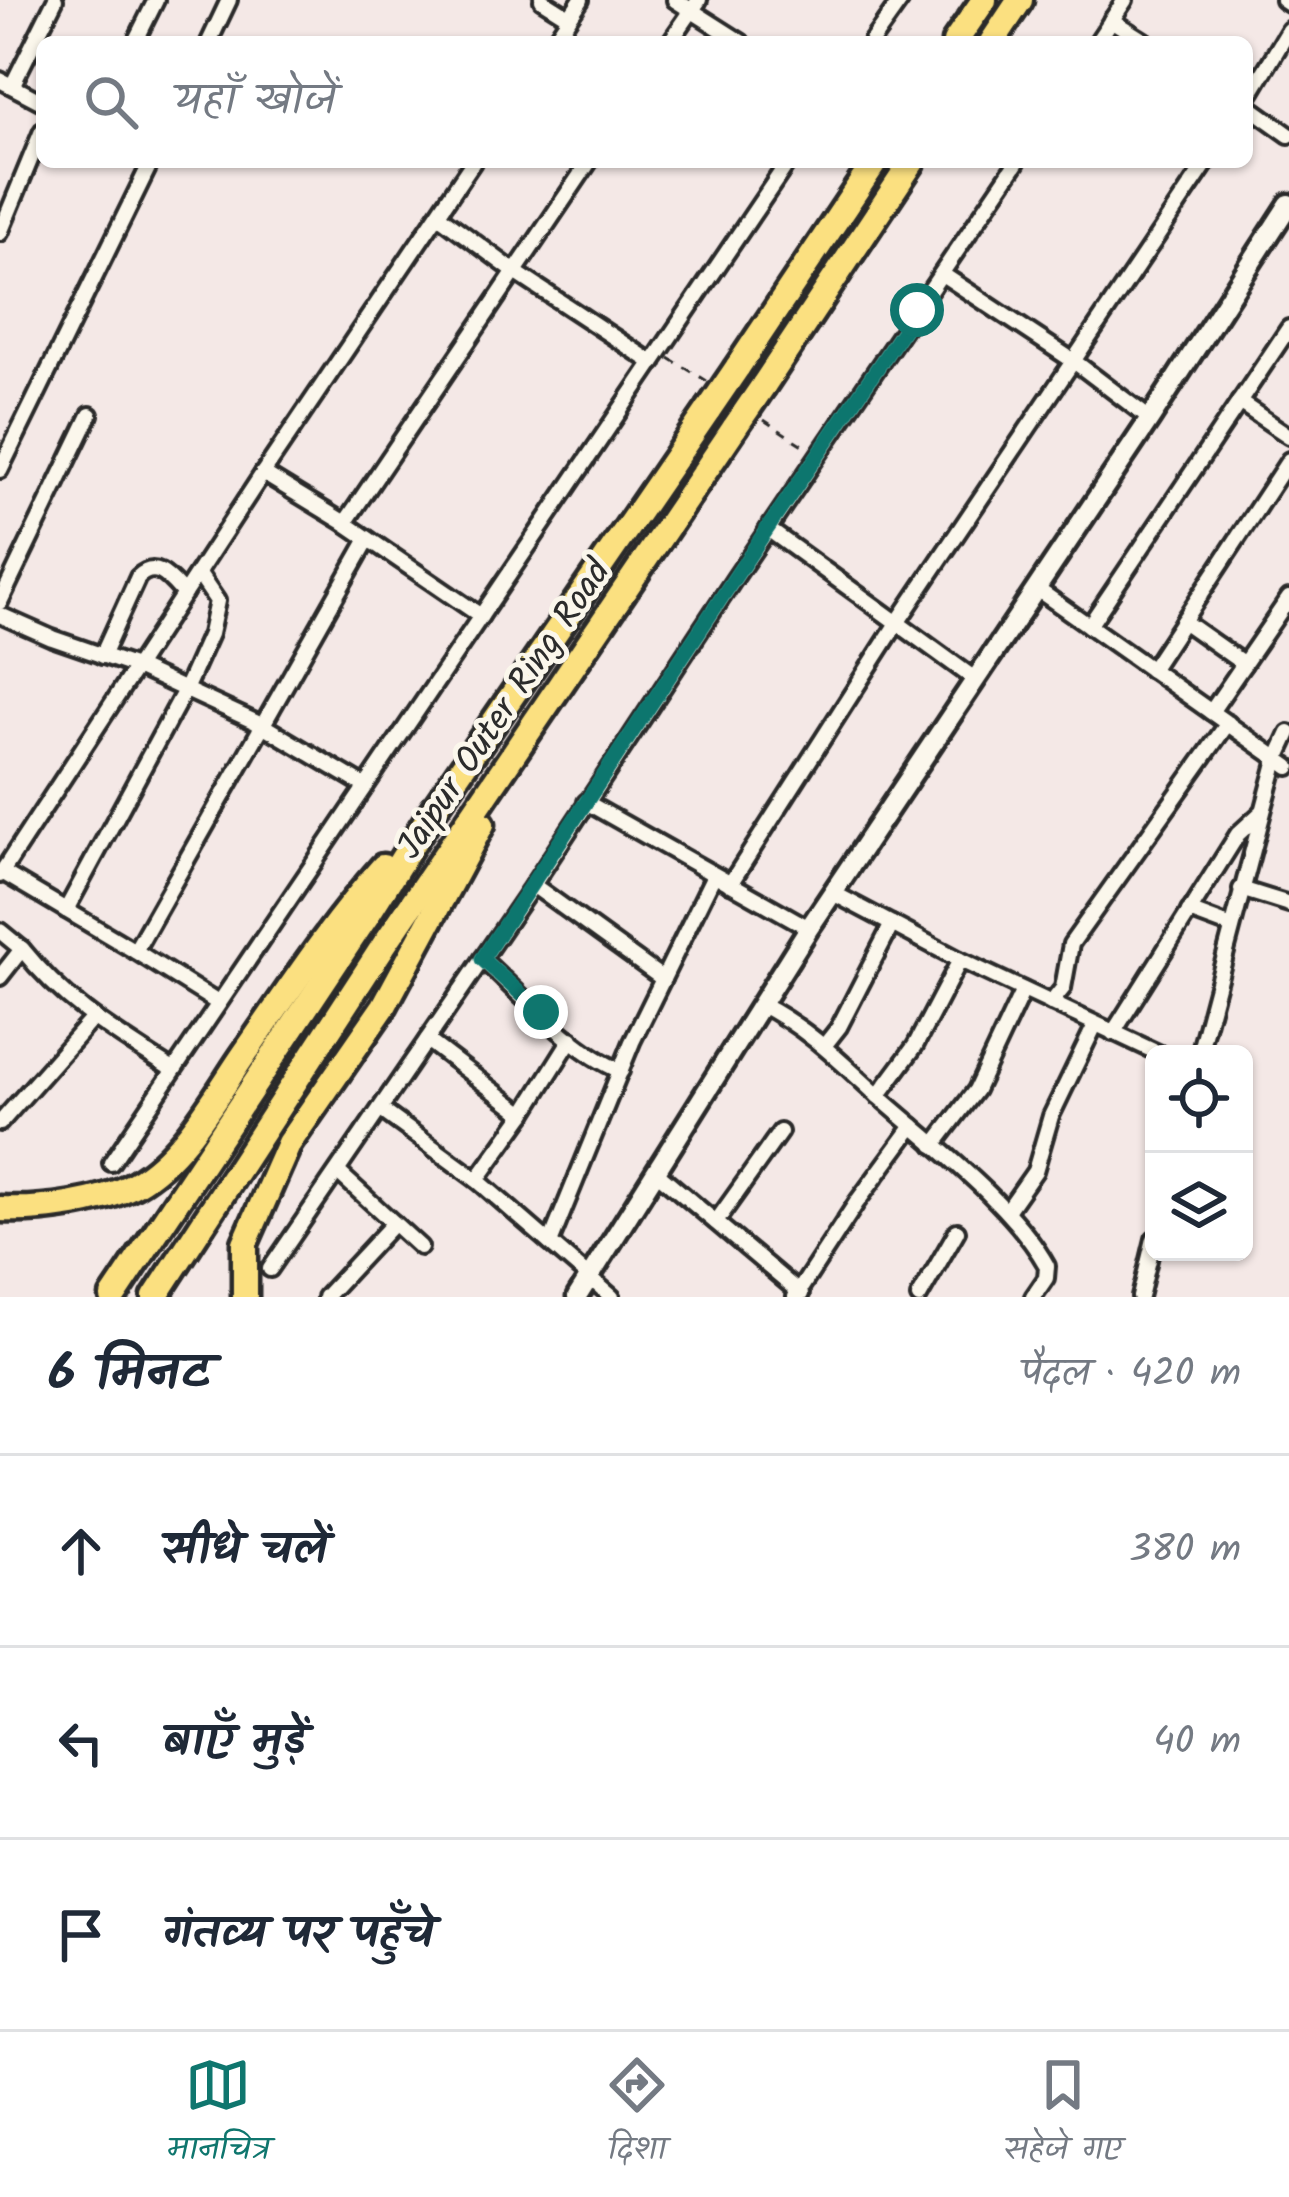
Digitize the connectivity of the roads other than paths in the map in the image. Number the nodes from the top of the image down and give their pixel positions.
1 (56, 0) edge
2 (156, 0) edge
3 (229, 0) edge
4 (542, 0) edge
5 (581, 0) edge
6 (675, 0) edge
7 (901, 0) edge
8 (983, 0) edge
9 (1020, 0) edge
10 (1125, 0) edge
11 (695, 5) edge
12 (569, 17) junction
13 (1111, 20) junction
14 (1289, 30) edge
15 (137, 36) edge
16 (211, 36) edge
17 (557, 36) edge
18 (674, 36) edge
19 (734, 36) edge
20 (876, 36) edge
21 (960, 36) edge
22 (996, 36) edge
23 (1100, 36) edge
24 (1136, 36) edge
25 (6, 83) edge
26 (1253, 93) edge
27 (36, 99) edge
28 (1253, 107) edge
29 (1289, 134) edge
30 (36, 145) edge
31 (148, 168) edge
32 (469, 168) edge
33 (585, 168) edge
34 (784, 168) edge
35 (871, 168) edge
36 (908, 168) edge
37 (1013, 168) edge
38 (1203, 168) edge
39 (1289, 204) edge
40 (438, 214) junction
41 (0, 232) edge
42 (515, 272) junction
43 (942, 274) junction
44 (1289, 328) edge
45 (1075, 362) junction
46 (653, 363) junction
47 (1239, 402) junction
48 (90, 416) dead end
49 (1150, 419) junction
50 (1289, 436) edge
51 (1289, 460) edge
52 (0, 470) edge
53 (263, 473) junction
54 (1283, 481) edge
55 (345, 523) junction
56 (767, 529) junction
57 (368, 539) junction
58 (198, 573) junction
59 (1037, 589) junction
60 (184, 594) junction
61 (1289, 598) edge
62 (0, 602) edge
63 (0, 615) edge
64 (481, 616) junction
65 (1183, 621) junction
66 (897, 622) junction
67 (1089, 626) junction
68 (102, 656) junction
69 (1244, 664) junction
70 (136, 667) junction
71 (1151, 670) junction
72 (976, 680) junction
73 (185, 690) junction
74 (1211, 712) junction
75 (538, 716) junction
76 (1228, 723) junction
77 (262, 725) junction
78 (1289, 733) edge
79 (1283, 763) edge
80 (364, 786) junction
81 (586, 802) junction
82 (432, 812) junction
83 (1262, 812) junction
84 (1, 874) edge
85 (714, 874) junction
86 (730, 884) junction
87 (533, 885) junction
88 (1241, 889) junction
89 (832, 893) junction
90 (1289, 904) edge
91 (66, 910) junction
92 (1190, 911) junction
93 (892, 924) junction
94 (1232, 927) junction
95 (809, 928) junction
96 (0, 931) edge
97 (22, 950) junction
98 (135, 951) junction
99 (482, 959) junction
100 (960, 960) junction
101 (0, 977) edge
102 (663, 979) junction
103 (1023, 990) junction
104 (218, 1003) junction
105 (760, 1004) junction
106 (1051, 1004) junction
107 (93, 1018) junction
108 (1095, 1024) junction
109 (1113, 1033) junction
110 (571, 1039) junction
111 (427, 1040) junction
112 (1201, 1045) edge
113 (824, 1046) junction
114 (1145, 1047) edge
115 (172, 1070) junction
116 (621, 1071) junction
117 (878, 1096) junction
118 (380, 1109) junction
119 (524, 1114) junction
120 (0, 1124) edge
121 (913, 1126) junction
122 (780, 1132) dead end
123 (934, 1145) junction
124 (110, 1163) dead end
125 (338, 1172) junction
126 (655, 1172) junction
127 (477, 1180) junction
128 (0, 1209) edge
129 (1006, 1211) junction
130 (716, 1222) junction
131 (394, 1223) junction
132 (957, 1232) dead end
133 (550, 1243) junction
134 (420, 1247) dead end
135 (1149, 1261) edge
136 (270, 1269) dead end
137 (590, 1277) junction
138 (799, 1295) edge
139 (113, 1297) edge
140 (155, 1297) edge
141 (245, 1297) edge
142 (325, 1297) edge
143 (577, 1297) edge
144 (612, 1297) edge
145 (919, 1297) edge
146 (1034, 1297) edge
147 (1140, 1297) edge

1 - 25 street
2 - 15 street
3 - 16 street
4 - 12 street
5 - 12 street
6 - 11 street
7 - 20 street
8 - 21 highway
9 - 22 highway
10 - 13 street
11 - 18 street
11 - 19 street
12 - 17 street
13 - 23 street
13 - 24 street
14 - 26 street
25 - 27 street
28 - 29 street
30 - 41 street
31 - 52 street
32 - 40 street
33 - 42 street
34 - 46 street
35 - 82 highway, Jaipur Outer Ring Road, bridge
36 - 75 highway, Jaipur Outer Ring Road, bridge
37 - 43 street
38 - 45 street
39 - 49 street
40 - 42 street
40 - 53 street
42 - 46 street
42 - 55 street
43 - 45 street
43 - 56 street
44 - 47 street
45 - 49 street
45 - 66 street
46 - 64 street
47 - 50 street
47 - 67 street
48 - 62 street
49 - 59 street
51 - 54 street
53 - 55 street
53 - 58 street
54 - 65 street
55 - 57 street
56 - 66 street
56 - 81 street
57 - 64 street
57 - 77 street
58 - 60 street
58 - 73 street
59 - 67 street
59 - 72 street
60 - 68 street
60 - 70 street
61 - 69 street
63 - 68 street
64 - 80 street
65 - 69 street
65 - 71 street
66 - 72 street
66 - 86 street
67 - 71 street
68 - 70 street
69 - 74 street
70 - 73 street
70 - 84 street
71 - 74 street
72 - 89 street
73 - 77 street
73 - 91 street
74 - 76 street
75 - 140 highway, Jaipur Outer Ring Road
75 - 141 highway
76 - 79 street
76 - 106 street
77 - 80 street
77 - 98 street
78 - 79 street
79 - 83 street
80 - 104 street
81 - 85 street
81 - 87 street
82 - 128 highway
82 - 139 highway
83 - 88 street
83 - 92 street
84 - 91 street
85 - 86 street
85 - 102 street
86 - 95 street
87 - 99 street
87 - 102 street
88 - 90 street
88 - 94 street
89 - 93 street
89 - 95 street
91 - 98 street
92 - 94 street
92 - 109 street
93 - 100 street
93 - 113 street
94 - 112 street
95 - 105 street
96 - 97 street
97 - 101 street
97 - 107 street
98 - 104 street
99 - 110 street
99 - 111 street
100 - 103 street
100 - 117 street
102 - 116 street
103 - 106 street
103 - 123 street
104 - 115 street
105 - 113 street
105 - 126 street
106 - 108 street
107 - 115 street
107 - 120 street
108 - 109 street
108 - 129 street
109 - 114 street
110 - 116 street
110 - 119 street
111 - 118 street
111 - 119 street
113 - 117 street
115 - 124 street
116 - 133 street
117 - 121 street
118 - 125 street
118 - 127 street
119 - 127 street
121 - 123 street
121 - 138 street
122 - 130 street
123 - 129 street
125 - 131 street
125 - 136 street
126 - 130 street
126 - 137 street
127 - 133 street
129 - 146 street
130 - 138 street
131 - 134 street
131 - 142 street
132 - 145 street
133 - 137 street
135 - 147 street
137 - 143 street
137 - 144 street

